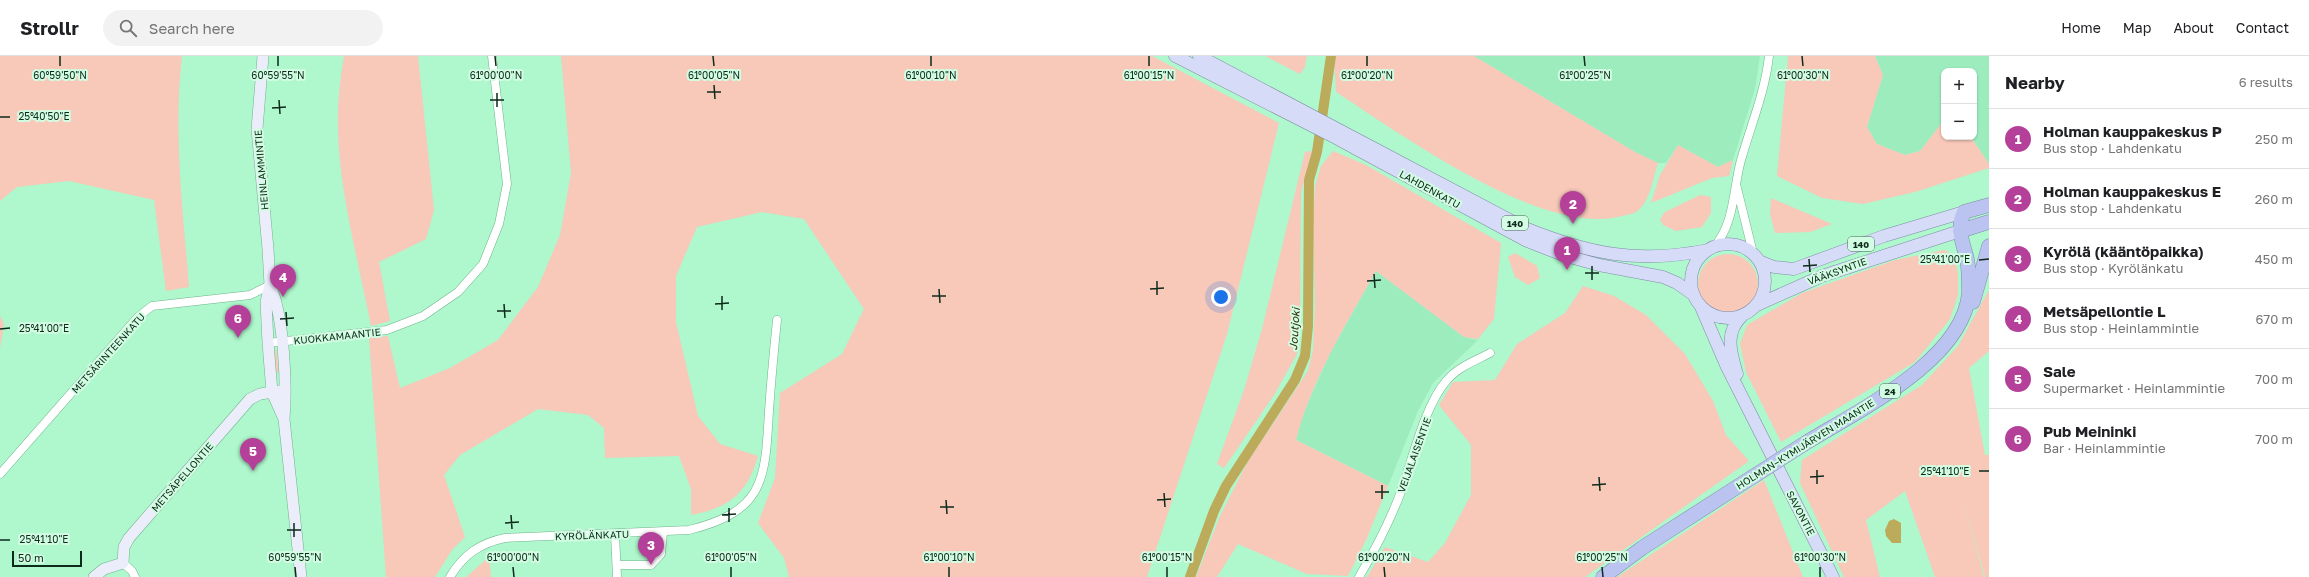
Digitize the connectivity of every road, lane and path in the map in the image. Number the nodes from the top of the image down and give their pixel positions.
1 (263, 56) edge
2 (492, 56) edge
3 (1174, 56) edge
4 (1199, 56) edge
5 (1769, 56) edge
6 (1290, 109) junction
7 (1338, 134) junction
8 (1736, 185) junction
9 (1989, 205) edge
10 (1964, 212) junction
11 (1989, 222) edge
12 (1960, 231) junction
13 (1989, 246) edge
14 (1711, 248) junction
15 (1756, 257) junction
16 (270, 285) junction
17 (1694, 295) junction
18 (1757, 305) junction
19 (1701, 307) junction
20 (1742, 316) junction
21 (776, 320) dead end
22 (1962, 321) junction
23 (281, 342) junction
24 (268, 343) junction
25 (1490, 353) dead end
26 (284, 390) junction
27 (272, 392) junction
28 (1748, 408) junction
29 (284, 419) junction
30 (1779, 471) junction
31 (0, 474) edge
32 (663, 532) junction
33 (615, 534) junction
34 (123, 563) junction
35 (617, 565) junction
36 (1611, 572) edge
37 (94, 577) edge
38 (134, 577) edge
39 (300, 577) edge
40 (450, 577) edge
41 (617, 577) edge
42 (1359, 577) edge
43 (1603, 577) edge
44 (1824, 577) edge
45 (1833, 577) edge

1 - 16 street, HEINLAMMINTIE
2 - 23 street, KUOKKAMAANTIE
3 - 6 main road, LAHDENKATU / 140
4 - 6 main road, LAHDENKATU
5 - 8 street
6 - 7 main road, LAHDENKATU / 140
7 - 14 main road, LAHDENKATU / 140
7 - 17 main road, LAHDENKATU / 140
8 - 14 street
8 - 15 street
9 - 10 highway, VÄÄKSYNTIE
10 - 12 highway, HOLMAN–KYMIJÄRVEN MAANTIE / 24
10 - 15 main road, VÄÄKSYNTIE / 140
11 - 12 highway, VÄÄKSYNTIE
12 - 18 main road, VÄÄKSYNTIE
12 - 22 highway, HOLMAN–KYMIJÄRVEN MAANTIE / 24
13 - 22 highway, 24
14 - 15 main road, 140
14 - 17 main road, 140
15 - 18 main road, 140
16 - 23 street, HEINLAMMINTIE
16 - 24 street, HEINLAMMINTIE
16 - 31 street, METSÄRINTEENKATU
17 - 19 main road, 140
18 - 20 main road, 140
19 - 20 main road
19 - 28 main road, SAVONTIE / 140
20 - 28 main road, SAVONTIE / 140
21 - 32 street, KYRÖLÄNKATU
22 - 36 highway, HOLMAN–KYMIJÄRVEN MAANTIE / 24, bridge
23 - 24 street, KUOKKAMAANTIE
23 - 26 street, HEINLAMMINTIE
24 - 27 street, HEINLAMMINTIE
25 - 42 street, VEIJALAISENTIE
26 - 27 street, METSÄPELLONTIE
26 - 29 street, HEINLAMMINTIE
27 - 29 street, HEINLAMMINTIE
27 - 34 street, METSÄPELLONTIE
28 - 30 main road, SAVONTIE / 140
29 - 39 street, HEINLAMMINTIE
30 - 44 main road, SAVONTIE / 140
30 - 45 main road, SAVONTIE / 140
32 - 33 street, KYRÖLÄNKATU
32 - 35 street
33 - 35 street
33 - 40 street, KYRÖLÄNKATU
34 - 37 street
34 - 38 street
35 - 41 street
36 - 43 highway, HOLMAN–KYMIJÄRVEN MAANTIE / 24

